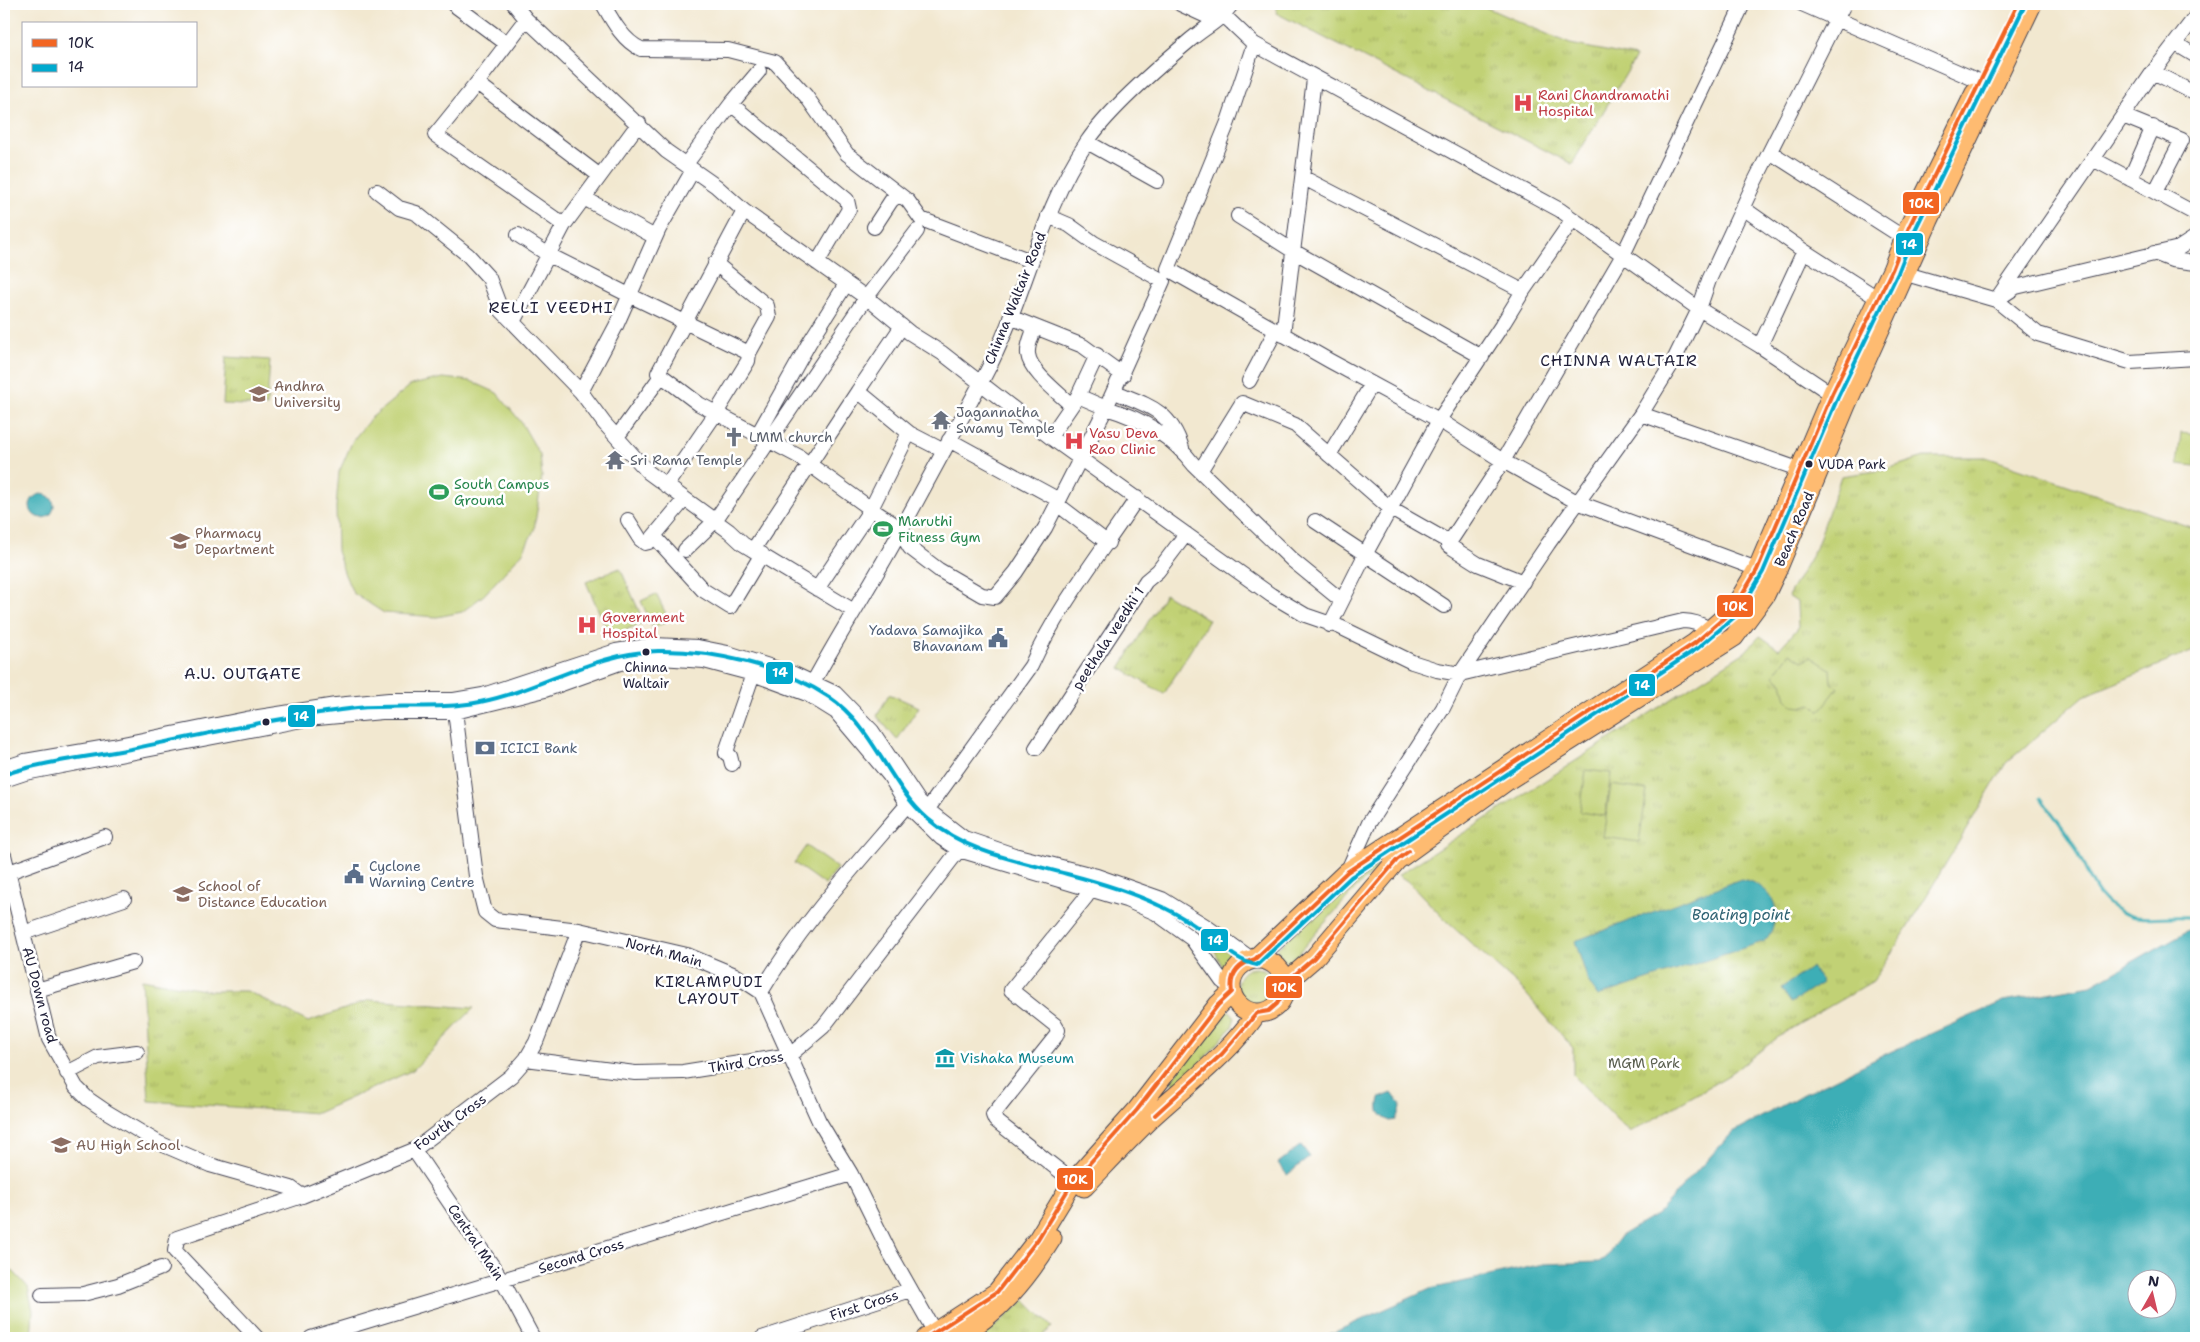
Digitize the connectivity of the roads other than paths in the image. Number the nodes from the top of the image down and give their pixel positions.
1 (453, 4) edge
2 (514, 4) edge
3 (603, 4) edge
4 (1180, 4) edge
5 (1212, 4) edge
6 (1232, 4) edge
7 (1743, 4) edge
8 (1802, 4) edge
9 (1844, 4) edge
10 (2018, 4) edge
11 (2032, 4) edge
12 (1223, 16) junction
13 (2196, 16) edge
14 (526, 19) junction
15 (1838, 20) junction
16 (506, 44) junction
17 (1254, 44) junction
18 (2176, 44) junction
19 (2196, 56) edge
20 (759, 71) dead end
21 (2153, 72) junction
22 (1314, 79) junction
23 (1981, 82) junction
24 (477, 84) junction
25 (2196, 94) edge
26 (730, 104) junction
27 (2123, 116) junction
28 (639, 123) junction
29 (2153, 127) junction
30 (1087, 142) junction
31 (1770, 152) junction
32 (2093, 159) junction
33 (690, 167) junction
34 (600, 176) junction
35 (1304, 178) junction
36 (2130, 179) junction
37 (1158, 181) dead end
38 (377, 191) dead end
39 (2155, 192) junction
40 (899, 194) junction
41 (584, 198) junction
42 (1743, 208) junction
43 (744, 211) junction
44 (2196, 212) edge
45 (1048, 216) junction
46 (1238, 216) dead end
47 (1573, 219) junction
48 (564, 225) junction
49 (874, 227) dead end
50 (917, 231) dead end
51 (1898, 234) dead end
52 (518, 236) dead end
53 (655, 237) junction
54 (2196, 237) edge
55 (1804, 251) junction
56 (1295, 252) junction
57 (2154, 253) junction
58 (1623, 254) junction
59 (549, 255) junction
60 (1031, 261) junction
61 (715, 263) junction
62 (817, 263) junction
63 (2196, 263) edge
64 (1899, 272) junction
65 (1166, 275) junction
66 (846, 284) junction
67 (1522, 291) junction
68 (1871, 294) dead end
69 (629, 295) junction
70 (866, 298) junction
71 (1996, 300) junction
72 (1699, 309) junction
73 (1010, 317) junction
74 (513, 322) junction
75 (686, 322) junction
76 (902, 326) junction
77 (1035, 327) junction
78 (1279, 333) junction
79 (1760, 346) junction
80 (749, 353) junction
81 (1097, 355) junction
82 (1482, 357) junction
83 (2196, 358) edge
84 (1122, 375) junction
85 (661, 376) junction
86 (1249, 381) dead end
87 (979, 383) junction
88 (1372, 384) junction
89 (858, 391) junction
90 (581, 392) junction
91 (1115, 392) junction
92 (1839, 399) junction
93 (1074, 400) junction
94 (1106, 408) junction
95 (716, 413) junction
96 (1642, 414) junction
97 (1439, 420) junction
98 (910, 433) junction
99 (617, 437) junction
100 (1050, 437) junction
101 (762, 439) junction
102 (947, 446) junction
103 (1182, 448) junction
104 (1329, 455) junction
105 (1079, 458) junction
106 (1503, 461) junction
107 (810, 464) junction
108 (1801, 470) junction
109 (1200, 471) junction
110 (666, 486) junction
111 (1138, 498) junction
112 (684, 500) junction
113 (1058, 502) junction
114 (1578, 502) junction
115 (872, 509) junction
116 (1391, 509) junction
117 (628, 520) dead end
118 (1315, 521) dead end
119 (714, 522) junction
120 (901, 530) junction
121 (1186, 534) junction
122 (654, 536) junction
123 (1108, 544) junction
124 (1448, 545) dead end
125 (685, 550) dead end
126 (758, 552) junction
127 (1366, 553) junction
128 (1766, 573) junction
129 (1524, 582) junction
130 (818, 589) junction
131 (1342, 601) junction
132 (1444, 606) dead end
133 (854, 611) junction
134 (1330, 625) junction
135 (1712, 630) junction
136 (1724, 645) junction
137 (753, 674) junction
138 (1460, 674) junction
139 (810, 688) junction
140 (455, 706) junction
141 (1036, 748) dead end
142 (732, 764) dead end
143 (4, 768) edge
144 (4, 780) edge
145 (907, 805) junction
146 (928, 810) junction
147 (105, 836) dead end
148 (959, 850) junction
149 (4, 855) edge
150 (9, 872) junction
151 (1347, 872) junction
152 (1097, 876) junction
153 (1091, 891) junction
154 (124, 899) dead end
155 (579, 930) junction
156 (23, 933) junction
157 (1254, 959) junction
158 (133, 962) dead end
159 (1285, 984) junction
160 (37, 990) junction
161 (1231, 990) junction
162 (761, 992) junction
163 (1257, 1013) junction
164 (137, 1052) dead end
165 (790, 1055) junction
166 (526, 1059) junction
167 (67, 1073) junction
168 (414, 1150) junction
169 (851, 1174) junction
170 (1078, 1186) junction
171 (302, 1196) junction
172 (161, 1268) dead end
173 (502, 1280) junction
174 (910, 1290) junction
175 (42, 1295) dead end
176 (933, 1336) edge
177 (257, 1338) edge
178 (311, 1338) edge
179 (533, 1338) edge
180 (762, 1338) edge
181 (956, 1338) edge

1 - 16 street
2 - 14 street
3 - 40 street
4 - 12 street
5 - 12 street
6 - 12 street, Chinna Waltair Road
7 - 58 street
8 - 15 street
9 - 15 street
10 - 23 main road, Beach Road
11 - 64 main road, Beach Road
12 - 17 street
12 - 30 street, Chinna Waltair Road
13 - 18 street
14 - 16 street
14 - 28 street
15 - 23 street
15 - 31 street
16 - 24 street
17 - 22 street
17 - 65 street
18 - 19 street
18 - 21 street
20 - 26 street
21 - 25 street
21 - 27 street
22 - 35 street
22 - 47 street
23 - 64 main road, Beach Road
24 - 34 street
24 - 48 street
26 - 33 street
26 - 62 street
27 - 29 street
27 - 32 street
28 - 33 street
28 - 34 street
29 - 36 street
29 - 39 street
30 - 37 street
30 - 45 street, Chinna Waltair Road
31 - 42 street
31 - 51 street
32 - 36 street
32 - 71 street
33 - 43 street
33 - 53 street
34 - 41 street
35 - 56 street
35 - 67 street
36 - 39 street
38 - 74 street
39 - 44 street
40 - 49 street
40 - 60 street
41 - 48 street
41 - 53 street
42 - 55 street
42 - 72 street
43 - 61 street
43 - 62 street
45 - 60 street, Chinna Waltair Road
45 - 65 street
46 - 56 street
47 - 58 street
47 - 67 street
48 - 59 street
50 - 70 street
52 - 59 street
53 - 69 street
54 - 57 street
55 - 68 street
55 - 79 street
56 - 78 street
56 - 82 street
57 - 63 street
57 - 71 street
58 - 72 street
58 - 106 street
59 - 69 street
59 - 74 street
60 - 73 street, Chinna Waltair Road
61 - 75 street
61 - 80 street
62 - 66 street
64 - 71 street
64 - 92 main road, Beach Road
65 - 78 street
65 - 84 street
66 - 70 street
66 - 101 street
67 - 82 street
69 - 75 street
69 - 90 street
70 - 76 street
70 - 101 street
71 - 83 street
72 - 79 street
72 - 96 street
73 - 77 street
73 - 87 street, Chinna Waltair Road
74 - 90 street
75 - 80 street
75 - 85 street
76 - 87 street
76 - 89 street
77 - 81 street
77 - 93 street
78 - 86 street
78 - 88 street
79 - 92 street
80 - 95 street
81 - 84 street
81 - 93 street
82 - 97 street
84 - 91 street
85 - 95 street
85 - 99 street
87 - 100 street
87 - 102 street, Chinna Waltair Road
88 - 97 street
88 - 104 street
89 - 98 street
89 - 107 street
90 - 99 street
91 - 94 street
91 - 103 street
92 - 108 main road, Beach Road
92 - 128 main road, Beach Road
93 - 94 street
93 - 100 street
94 - 103 street
94 - 105 street
95 - 101 street
95 - 110 street
96 - 108 street
96 - 114 street
97 - 106 street
97 - 116 street
98 - 102 street
98 - 115 street
99 - 110 street
100 - 105 street
101 - 107 street
101 - 119 street
102 - 113 street
102 - 120 street, Chinna Waltair Road
103 - 109 street
104 - 109 street
104 - 116 street
105 - 111 street
105 - 113 street
106 - 114 street
106 - 116 street
107 - 115 street
107 - 126 street
108 - 128 main road, Beach Road
109 - 131 street
110 - 112 street
111 - 121 street
111 - 123 street
112 - 119 street
112 - 122 street
113 - 120 street
113 - 123 street
114 - 128 street
114 - 129 street
115 - 120 street
115 - 130 street
116 - 127 street
117 - 122 street
118 - 127 street
119 - 125 street
119 - 126 street
120 - 133 street, Chinna Waltair Road
121 - 134 street
121 - 141 street, peethala veedhi 1
122 - 126 street
123 - 146 street
124 - 129 street
126 - 130 street
127 - 131 street
127 - 132 street
128 - 135 main road, Beach Road
128 - 136 main road, Beach Road
129 - 138 street
130 - 133 street
131 - 134 street
133 - 139 street, Chinna Waltair Road
134 - 138 street
135 - 136 street
135 - 138 street
135 - 151 main road, Beach Road
136 - 159 main road, Beach Road
137 - 139 street
137 - 140 street
137 - 142 street
138 - 151 street
139 - 140 street
139 - 145 street
139 - 146 street
140 - 143 street
140 - 144 street
140 - 155 street, North Main
145 - 148 street
145 - 162 street
146 - 152 street
147 - 150 street
148 - 153 street
148 - 165 street, Third Cross
149 - 150 street, AU Down road
150 - 156 street, AU Down road
151 - 157 main road, Beach Road
152 - 153 street
152 - 157 street
153 - 161 street
153 - 170 street
154 - 156 street
155 - 162 street, North Main
155 - 166 street, Fourth Cross
156 - 160 street, AU Down road
157 - 159 main road
157 - 161 main road
158 - 160 street
159 - 163 main road
160 - 167 street, AU Down road
161 - 163 main road
161 - 170 main road
162 - 165 street
163 - 170 main road
164 - 167 street
165 - 166 street, Third Cross
165 - 169 street
166 - 168 street, Fourth Cross
167 - 171 street, AU Down road
168 - 171 street, Fourth Cross
168 - 173 street, Central Main
169 - 173 street, Second Cross
169 - 174 street
170 - 176 main road
170 - 181 main road
171 - 177 street, Fourth Cross
172 - 175 street
173 - 178 street, Second Cross
173 - 179 street, Central Main
174 - 176 street
174 - 180 street, First Cross

